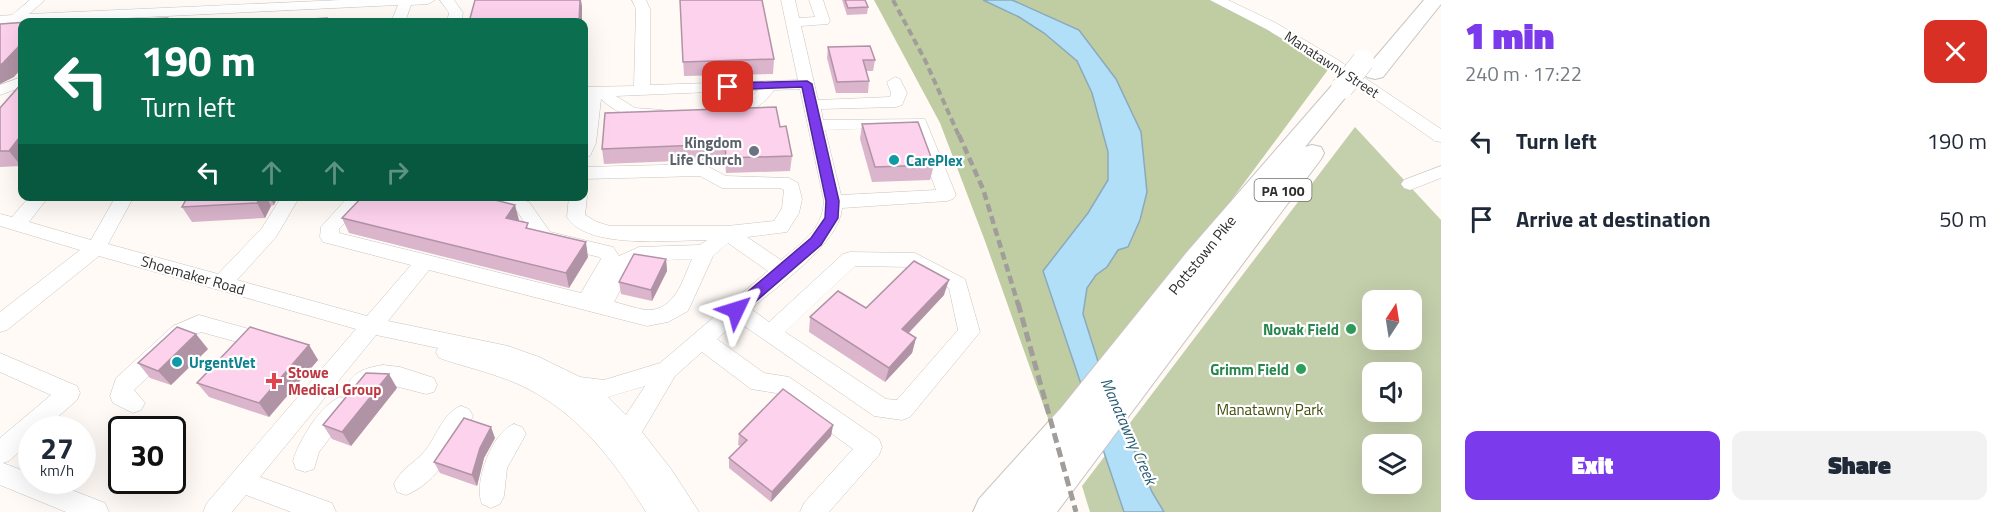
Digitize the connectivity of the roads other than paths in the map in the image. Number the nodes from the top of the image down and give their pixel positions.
1 (38, 0) edge
2 (178, 0) edge
3 (428, 0) edge
4 (447, 0) edge
5 (639, 0) edge
6 (788, 0) edge
7 (816, 0) edge
8 (1217, 0) edge
9 (1415, 0) edge
10 (1434, 0) edge
11 (406, 1) edge
12 (343, 2) edge
13 (261, 4) edge
14 (169, 11) junction
15 (148, 17) edge
16 (114, 18) edge
17 (400, 18) edge
18 (455, 18) edge
19 (16, 19) joint
20 (0, 20) edge
21 (793, 22) junction
22 (1369, 66) junction
23 (895, 81) dead end
24 (18, 83) edge
25 (807, 84) junction
26 (770, 85) junction
27 (0, 90) edge
28 (642, 90) junction
29 (593, 92) edge
30 (811, 105) junction
31 (710, 110) edge
32 (676, 112) edge
33 (816, 125) junction
34 (1441, 137) edge
35 (588, 143) edge
36 (1441, 172) edge
37 (588, 174) edge
38 (1410, 184) dead end
39 (34, 201) edge
40 (122, 201) edge
41 (288, 201) edge
42 (355, 201) edge
43 (504, 201) edge
44 (578, 201) edge
45 (832, 202) junction
46 (8, 223) edge
47 (728, 233) junction
48 (96, 248) junction
49 (705, 252) junction
50 (425, 262) junction
51 (782, 271) junction
52 (1203, 271) junction
53 (222, 283) junction
54 (594, 304) junction
55 (736, 310) junction
56 (0, 324) edge
57 (379, 327) junction
58 (770, 334) junction
59 (248, 337) edge
60 (702, 340) junction
61 (0, 362) edge
62 (667, 370) junction
63 (426, 385) dead end
64 (576, 386) junction
65 (133, 403) dead end
66 (461, 416) dead end
67 (514, 434) dead end
68 (621, 437) junction
69 (0, 453) edge
70 (305, 461) dead end
71 (0, 473) edge
72 (241, 482) junction
73 (406, 484) dead end
74 (491, 496) dead end
75 (96, 512) edge
76 (216, 512) edge
77 (323, 512) edge
78 (660, 512) edge
79 (686, 512) edge
80 (813, 512) edge
81 (992, 512) edge
82 (1034, 512) edge

1 - 19 street
2 - 14 street
3 - 11 street
4 - 18 street
5 - 28 street
6 - 21 street
7 - 21 street
8 - 34 street, Manatawny Street
9 - 22 highway, Pottstown Pike / PA 100
10 - 22 highway, Pottstown Pike / PA 100
11 - 12 street
11 - 17 street
12 - 13 street
13 - 14 street
14 - 15 street
15 - 16 street
19 - 20 street
21 - 25 street
22 - 52 highway, Pottstown Pike / PA 100
23 - 30 street
24 - 27 street
25 - 26 street
25 - 30 street
26 - 28 street
26 - 31 street
28 - 29 street
29 - 32 street
29 - 35 street
30 - 33 street
33 - 45 street
33 - 45 street
36 - 38 street
37 - 47 street
39 - 46 street
40 - 48 street
41 - 53 street
42 - 50 street
43 - 54 street
44 - 47 street
45 - 51 street
46 - 48 street, Shoemaker Road
47 - 49 street
47 - 51 street
48 - 53 street, Shoemaker Road
48 - 56 street
49 - 54 street
49 - 54 street
50 - 54 street
50 - 57 street
51 - 55 street
52 - 81 highway, Pottstown Pike / PA 100
52 - 82 highway, Pottstown Pike / PA 100
53 - 57 street, Shoemaker Road
55 - 58 street
55 - 60 street
57 - 64 street, Shoemaker Road
57 - 68 street, Shoemaker Road
57 - 72 street
58 - 58 street
59 - 65 street
60 - 62 street
60 - 80 street
61 - 69 street
62 - 64 street
62 - 68 street
63 - 70 street
64 - 68 street, Shoemaker Road
66 - 73 street
67 - 74 street
68 - 78 street, Shoemaker Road
68 - 79 street, Shoemaker Road
71 - 75 street
72 - 76 street
72 - 77 street

